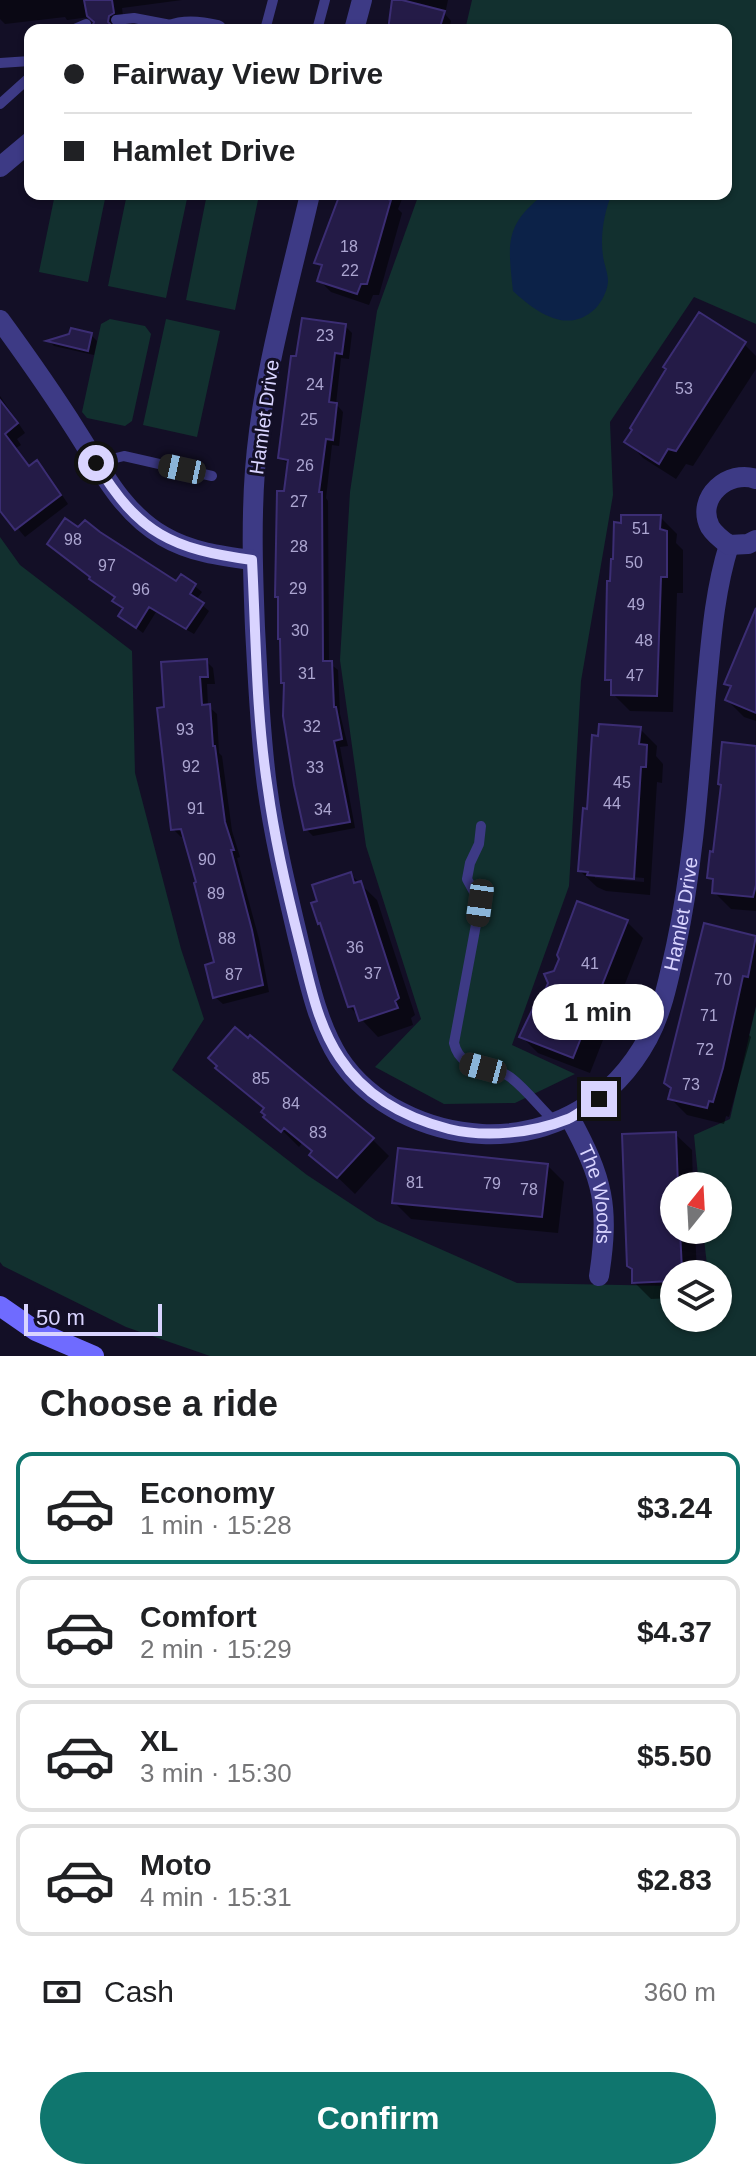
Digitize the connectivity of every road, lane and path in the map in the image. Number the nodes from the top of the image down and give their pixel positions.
1 (273, 0) edge
2 (325, 0) edge
3 (362, 0) edge
4 (116, 20) dead end
5 (158, 24) edge
6 (267, 24) edge
7 (319, 24) edge
8 (356, 24) edge
9 (24, 61) edge
10 (0, 63) edge
11 (24, 82) edge
12 (0, 104) edge
13 (24, 147) edge
14 (0, 167) edge
15 (309, 200) edge
16 (0, 320) edge
17 (96, 463) junction
18 (755, 475) edge
19 (212, 476) dead end
20 (756, 540) edge
21 (729, 545) junction
22 (252, 560) junction
23 (481, 826) dead end
24 (562, 1120) junction
25 (599, 1276) dead end
26 (0, 1306) edge
27 (94, 1356) edge

1 - 6 lane
2 - 7 lane
3 - 8 street
4 - 5 lane
9 - 10 lane
11 - 12 lane
13 - 14 street
15 - 22 street, Hamlet Drive
16 - 17 street
17 - 19 lane
17 - 22 street
18 - 21 street
20 - 21 street
21 - 24 street, Hamlet Drive
22 - 24 street, Hamlet Drive
23 - 24 lane
24 - 25 street, The Woods
26 - 27 main road

